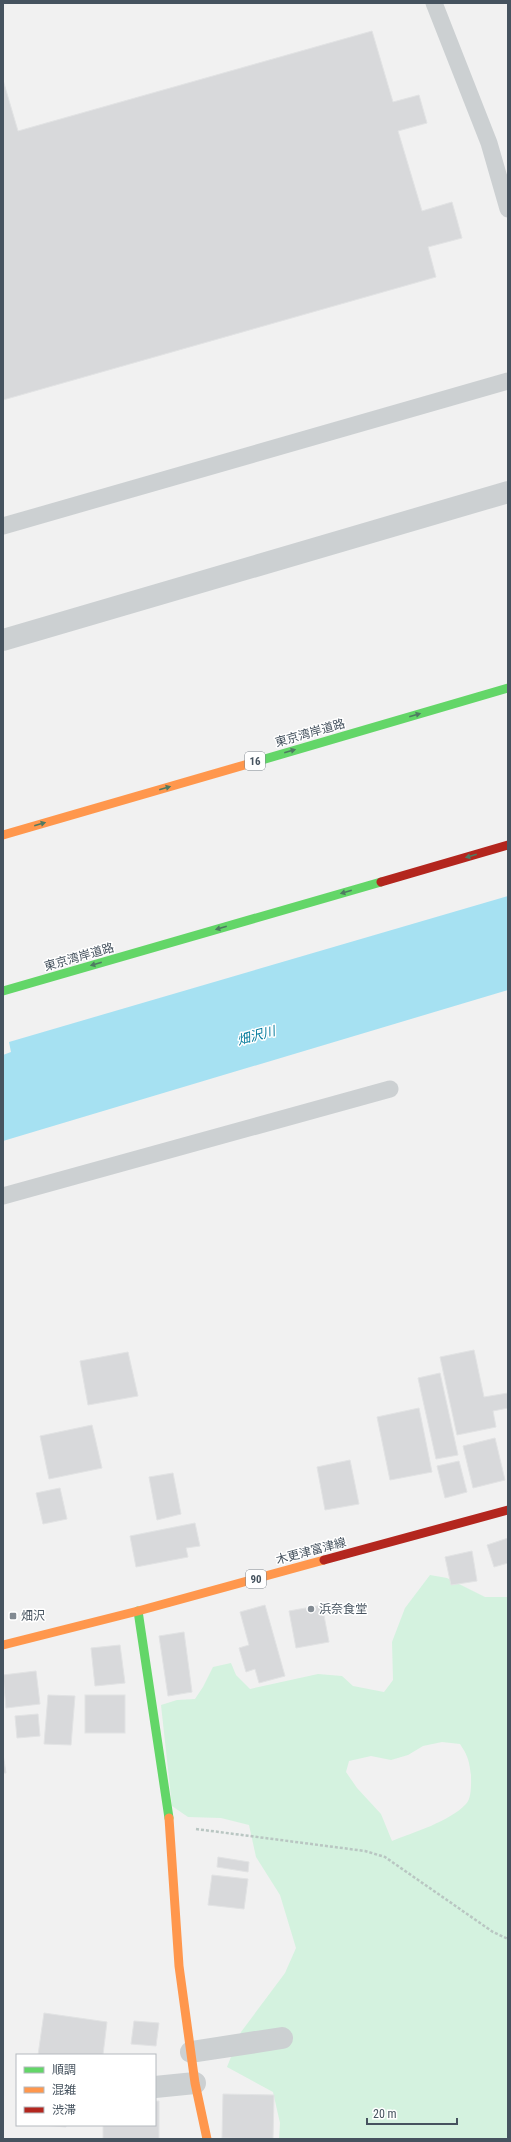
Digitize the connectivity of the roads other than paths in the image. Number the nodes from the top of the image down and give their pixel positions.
1 (434, 3) edge
2 (508, 206) edge
3 (508, 381) edge
4 (508, 492) edge
5 (3, 526) edge
6 (3, 640) edge
7 (508, 688) edge
8 (3, 835) edge
9 (508, 845) edge
10 (3, 992) edge
11 (390, 1089) dead end
12 (3, 1196) edge
13 (508, 1510) edge
14 (138, 1611) junction
15 (3, 1645) edge
16 (282, 2038) dead end
17 (191, 2052) junction
18 (196, 2082) junction
19 (156, 2087) edge
20 (207, 2139) edge

1 - 2 lane
3 - 5 lane
4 - 6 street
8 -> 7 main road, 東京湾岸道路 / 16
9 -> 10 main road, 東京湾岸道路
11 - 12 lane
13 - 14 main road, 木更津富津線 / 90
14 - 15 main road, 木更津富津線 / 90
14 - 17 main road
16 - 17 street
17 - 18 main road
18 - 19 street
18 - 20 main road

